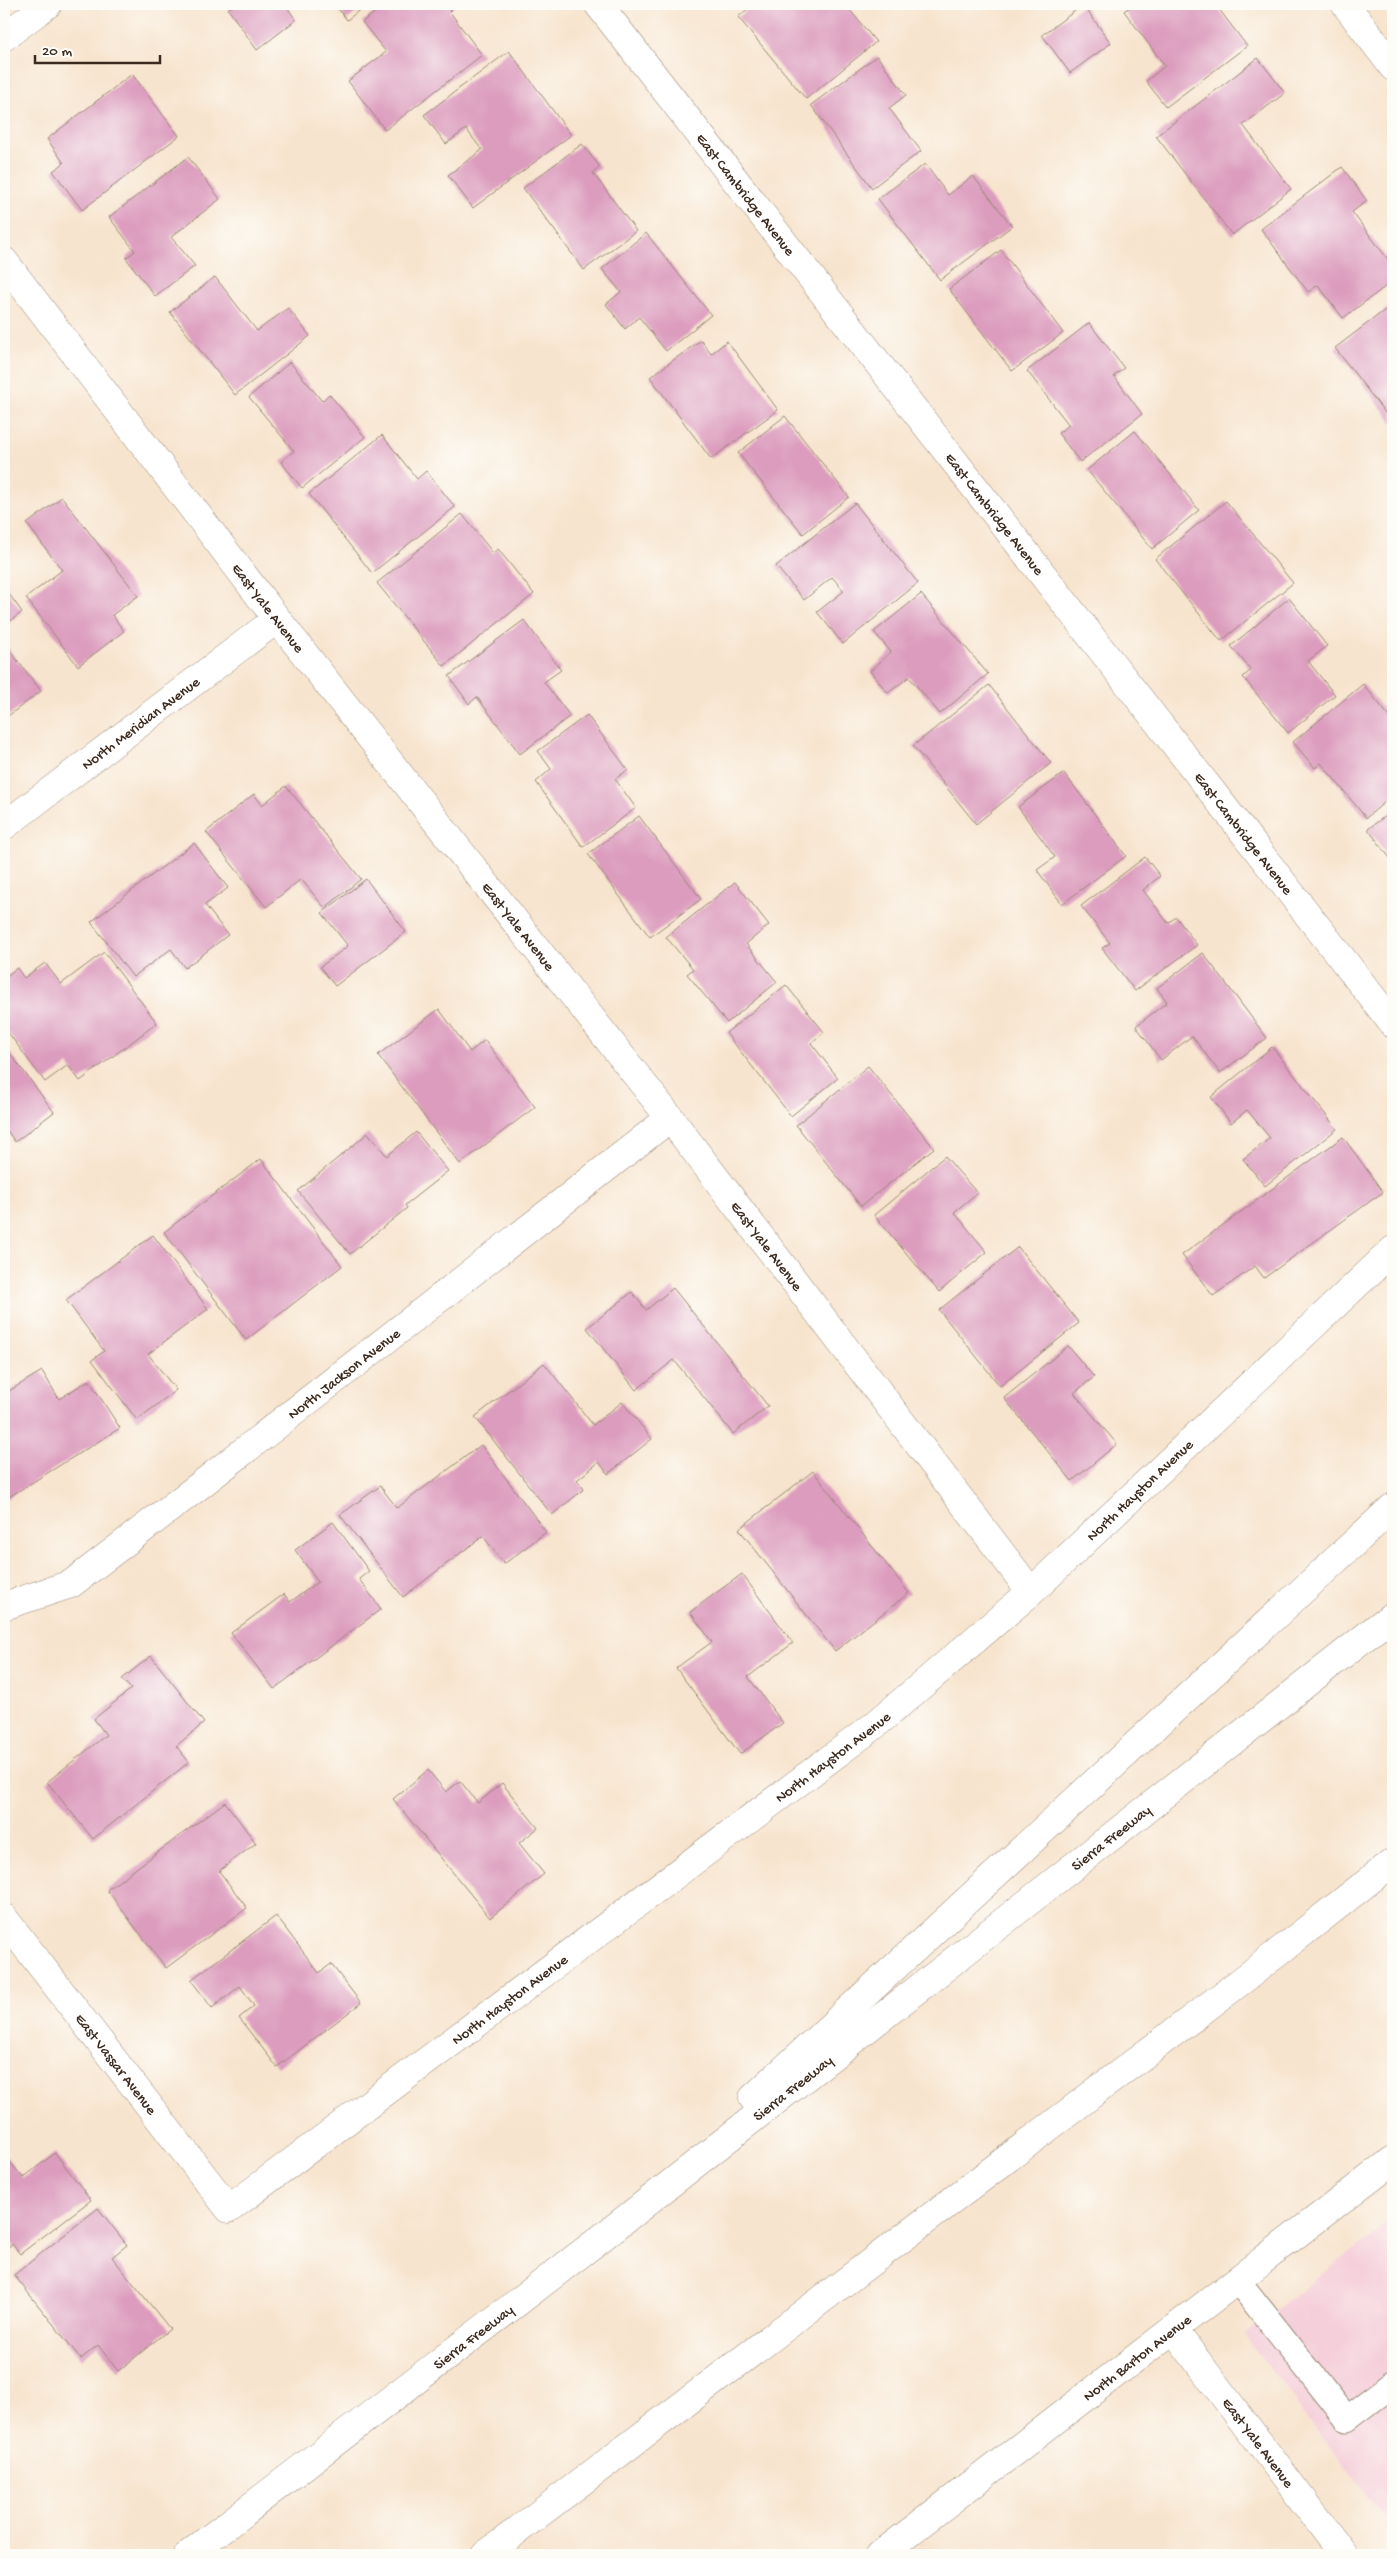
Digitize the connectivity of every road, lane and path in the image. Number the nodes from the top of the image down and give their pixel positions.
1 (48, 4) edge
2 (598, 4) edge
3 (1345, 4) edge
4 (4, 37) edge
5 (1393, 67) edge
6 (4, 261) edge
7 (277, 619) junction
8 (4, 826) edge
9 (1393, 1024) edge
10 (670, 1118) junction
11 (1393, 1250) edge
12 (1393, 1507) edge
13 (1031, 1592) junction
14 (4, 1606) edge
15 (1393, 1615) edge
16 (1393, 1862) edge
17 (1393, 1881) edge
18 (4, 1918) edge
19 (1248, 1976) junction
20 (1393, 2160) edge
21 (229, 2209) joint
22 (600, 2239) junction
23 (1236, 2280) junction
24 (1174, 2329) junction
25 (1393, 2384) edge
26 (188, 2555) edge
27 (486, 2555) edge
28 (880, 2555) edge
29 (1344, 2555) edge

1 - 4 main road
2 - 9 main road, East Cambridge Avenue
3 - 5 main road
6 - 7 main road, East Yale Avenue
7 - 8 main road, North Meridian Avenue
7 - 10 main road, East Yale Avenue
10 - 13 main road, East Yale Avenue
10 - 14 main road, North Jackson Avenue
11 - 13 main road, North Hayston Avenue
12 - 22 main road
13 - 21 main road, North Hayston Avenue
15 - 22 main road, Sierra Freeway
16 - 19 main road
17 - 19 main road
18 - 21 main road, East Vassar Avenue
19 - 27 main road
20 - 23 main road, North Barton Avenue
22 - 26 main road, Sierra Freeway
23 - 24 main road, North Barton Avenue
23 - 25 lane
24 - 28 main road, North Barton Avenue
24 - 29 main road, East Yale Avenue

